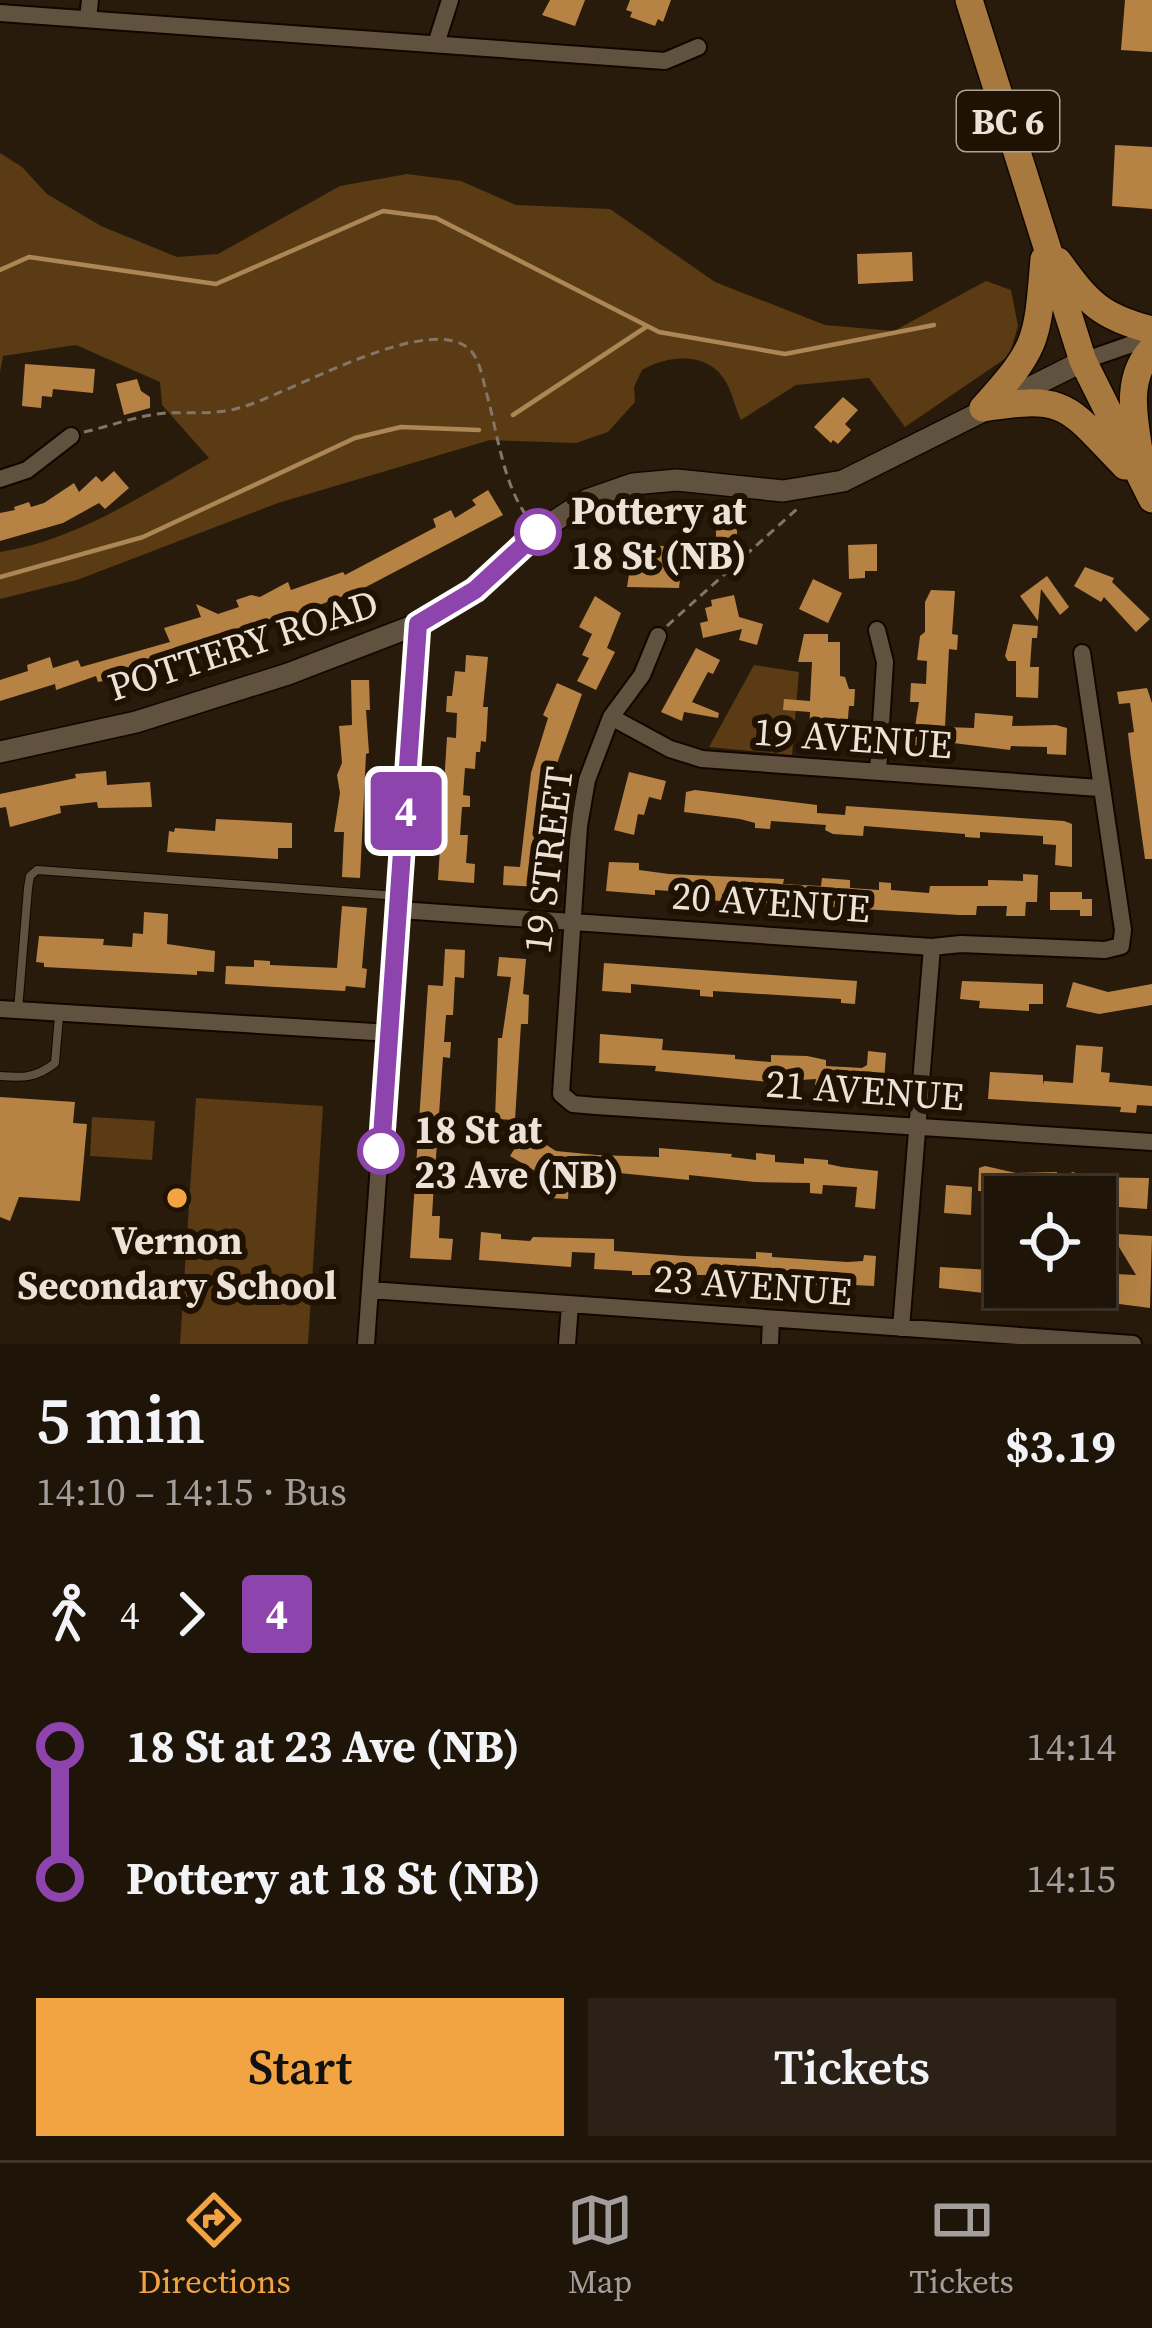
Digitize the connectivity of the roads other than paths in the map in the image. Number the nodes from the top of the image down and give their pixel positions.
1 (450, 0) edge
2 (969, 0) edge
3 (89, 9) edge
4 (0, 13) edge
5 (436, 44) junction
6 (698, 47) dead end
7 (1046, 243) junction
8 (1152, 333) edge
9 (1152, 349) edge
10 (1083, 361) junction
11 (983, 408) junction
12 (71, 436) road end
13 (0, 479) edge
14 (1148, 493) edge
15 (418, 624) junction
16 (877, 630) dead end
17 (658, 636) road end
18 (1082, 653) dead end
19 (611, 717) junction
20 (0, 752) edge
21 (878, 772) junction
22 (1100, 788) junction
23 (400, 903) junction
24 (571, 922) junction
25 (932, 947) junction
26 (9, 1010) edge
27 (59, 1014) junction
28 (390, 1033) junction
29 (0, 1076) edge
30 (573, 1104) joint
31 (917, 1126) junction
32 (1152, 1142) edge
33 (370, 1290) junction
34 (570, 1305) junction
35 (771, 1319) junction
36 (901, 1328) junction
37 (972, 1339) edge
38 (366, 1344) edge
39 (567, 1344) edge
40 (770, 1344) edge
41 (1133, 1344) edge

1 - 5 street
2 - 7 main road, BC 6
3 - 4 street
3 - 5 street
5 - 6 street
7 - 8 main road
7 - 10 main road, BC 6
7 - 11 main road
8 - 10 street, POTTERY ROAD
9 - 14 main road
10 - 11 street, POTTERY ROAD
10 - 14 main road, BC 6
11 - 14 main road
11 - 15 street, POTTERY ROAD
12 - 13 street
15 - 20 street, POTTERY ROAD
15 - 23 street
16 - 21 street
17 - 19 street, 19 STREET
18 - 22 street
19 - 21 street, 19 AVENUE
19 - 24 street, 19 STREET
21 - 22 street, 19 AVENUE
22 - 25 street, 20 AVENUE
23 - 24 street, 20 AVENUE
23 - 26 lane
23 - 28 street
24 - 25 street, 20 AVENUE
24 - 30 street, 19 STREET
25 - 31 street
26 - 27 street
27 - 28 street
27 - 29 lane
28 - 33 street
30 - 31 street, 21 AVENUE
31 - 32 street, 21 AVENUE
31 - 36 street
33 - 34 street, 23 AVENUE
33 - 38 street
34 - 35 street, 23 AVENUE
34 - 39 street
35 - 36 street, 23 AVENUE
35 - 40 street
36 - 37 street, 23 AVENUE
37 - 41 street, 23 AVENUE

